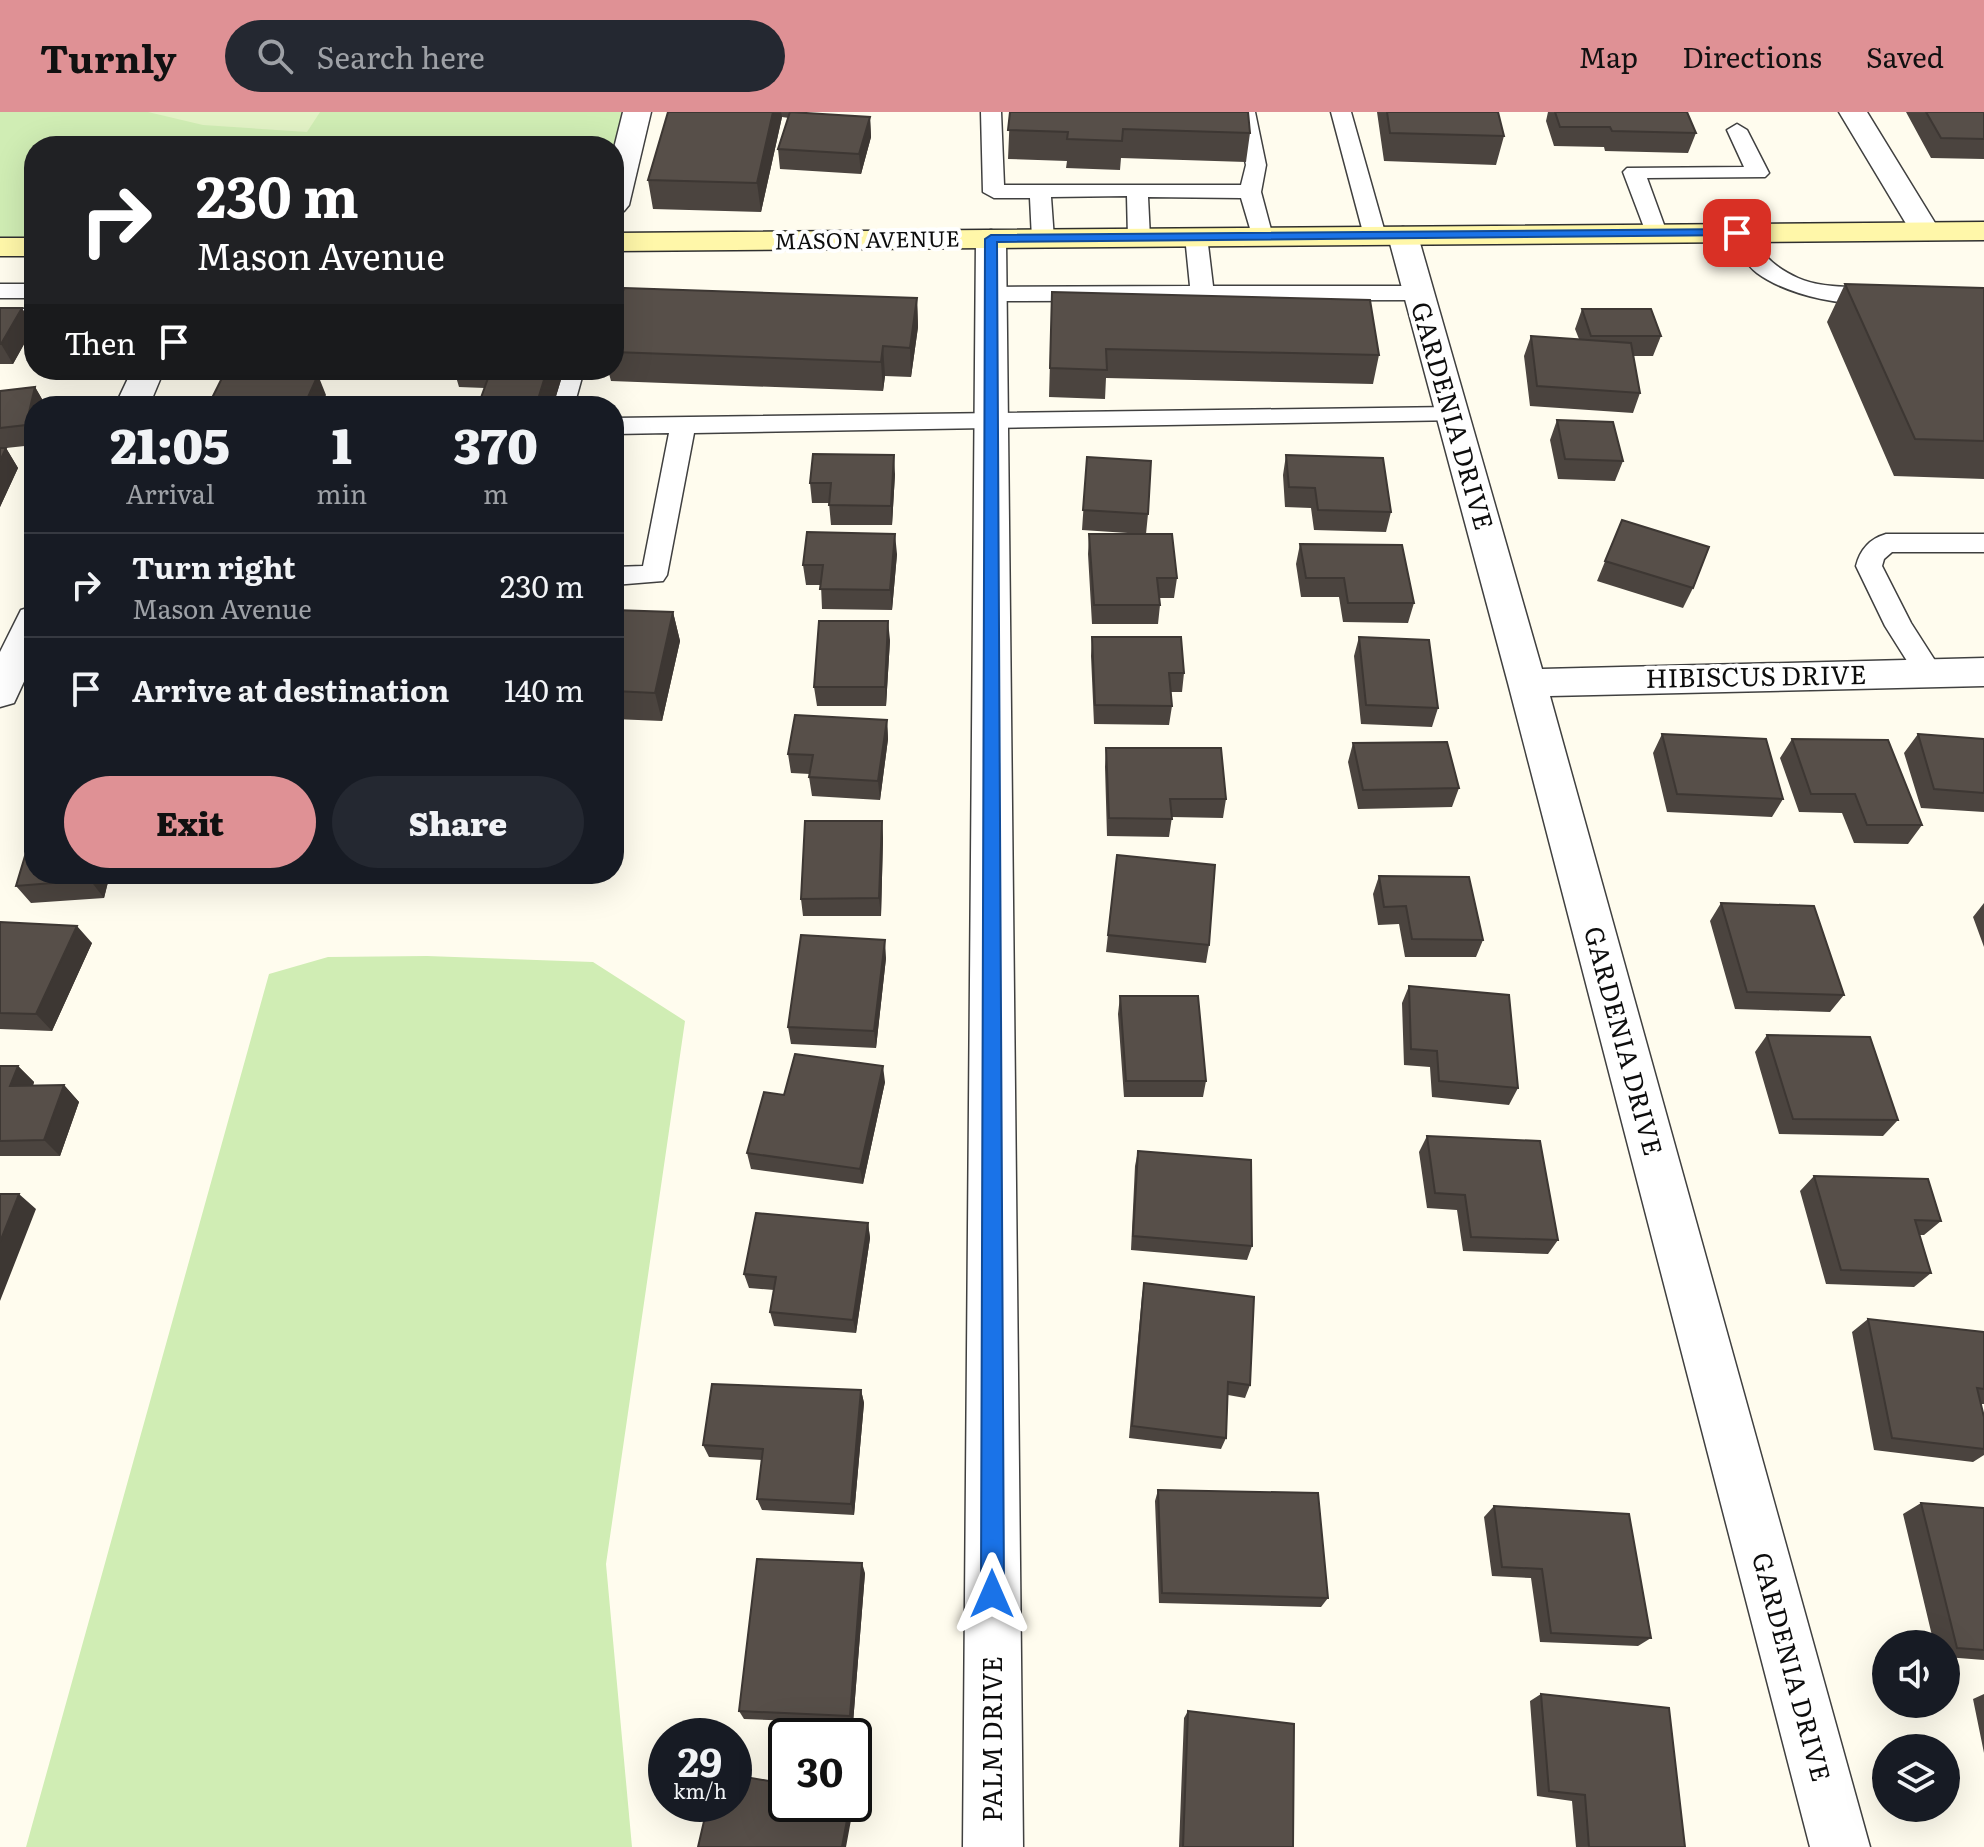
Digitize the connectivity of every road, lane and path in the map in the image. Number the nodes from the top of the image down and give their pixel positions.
1 (637, 112) edge
2 (991, 112) edge
3 (1245, 112) edge
4 (1341, 112) edge
5 (1853, 112) edge
6 (1737, 130) dead end
7 (624, 165) edge
8 (1137, 190) junction
9 (1040, 191) junction
10 (1250, 192) junction
11 (1925, 231) junction
12 (1984, 231) edge
13 (1656, 233) junction
14 (1737, 233) junction
15 (1196, 236) junction
16 (1389, 236) junction
17 (1262, 237) junction
18 (1139, 238) junction
19 (991, 239) junction
20 (1043, 239) junction
21 (624, 242) edge
22 (0, 247) edge
23 (24, 247) edge
24 (0, 291) edge
25 (24, 291) edge
26 (1202, 293) junction
27 (1418, 293) junction
28 (991, 294) junction
29 (1911, 296) edge
30 (0, 316) edge
31 (24, 316) edge
32 (1452, 415) junction
33 (991, 422) junction
34 (683, 425) junction
35 (624, 426) edge
36 (1984, 543) edge
37 (624, 576) edge
38 (24, 641) edge
39 (1984, 672) edge
40 (1929, 673) junction
41 (1527, 683) junction
42 (0, 693) edge
43 (993, 1847) edge
44 (1840, 1847) edge

1 - 7 street
2 - 9 lane
3 - 10 lane
4 - 16 lane
5 - 11 street
6 - 13 lane
8 - 9 lane
8 - 10 lane
8 - 18 lane
9 - 20 lane
10 - 17 lane
11 - 12 main road, MASON AVENUE
11 - 14 main road, MASON AVENUE
13 - 14 main road, MASON AVENUE
13 - 16 main road, MASON AVENUE
14 - 29 lane
15 - 17 main road, MASON AVENUE
15 - 18 main road, MASON AVENUE
15 - 26 lane
16 - 17 main road, MASON AVENUE
16 - 27 street, GARDENIA DRIVE
18 - 20 main road, MASON AVENUE
19 - 20 main road, MASON AVENUE
19 - 21 main road, MASON AVENUE
19 - 28 street, PALM DRIVE
22 - 23 main road
24 - 25 lane
26 - 27 lane
26 - 28 lane
27 - 32 street, GARDENIA DRIVE
28 - 33 street, PALM DRIVE
30 - 31 lane
32 - 33 lane
32 - 41 street, GARDENIA DRIVE
33 - 34 lane
33 - 43 street, PALM DRIVE
34 - 35 lane
34 - 37 lane
36 - 40 lane
38 - 42 street
39 - 40 street, HIBISCUS DRIVE
40 - 41 street, HIBISCUS DRIVE
41 - 44 street, GARDENIA DRIVE

